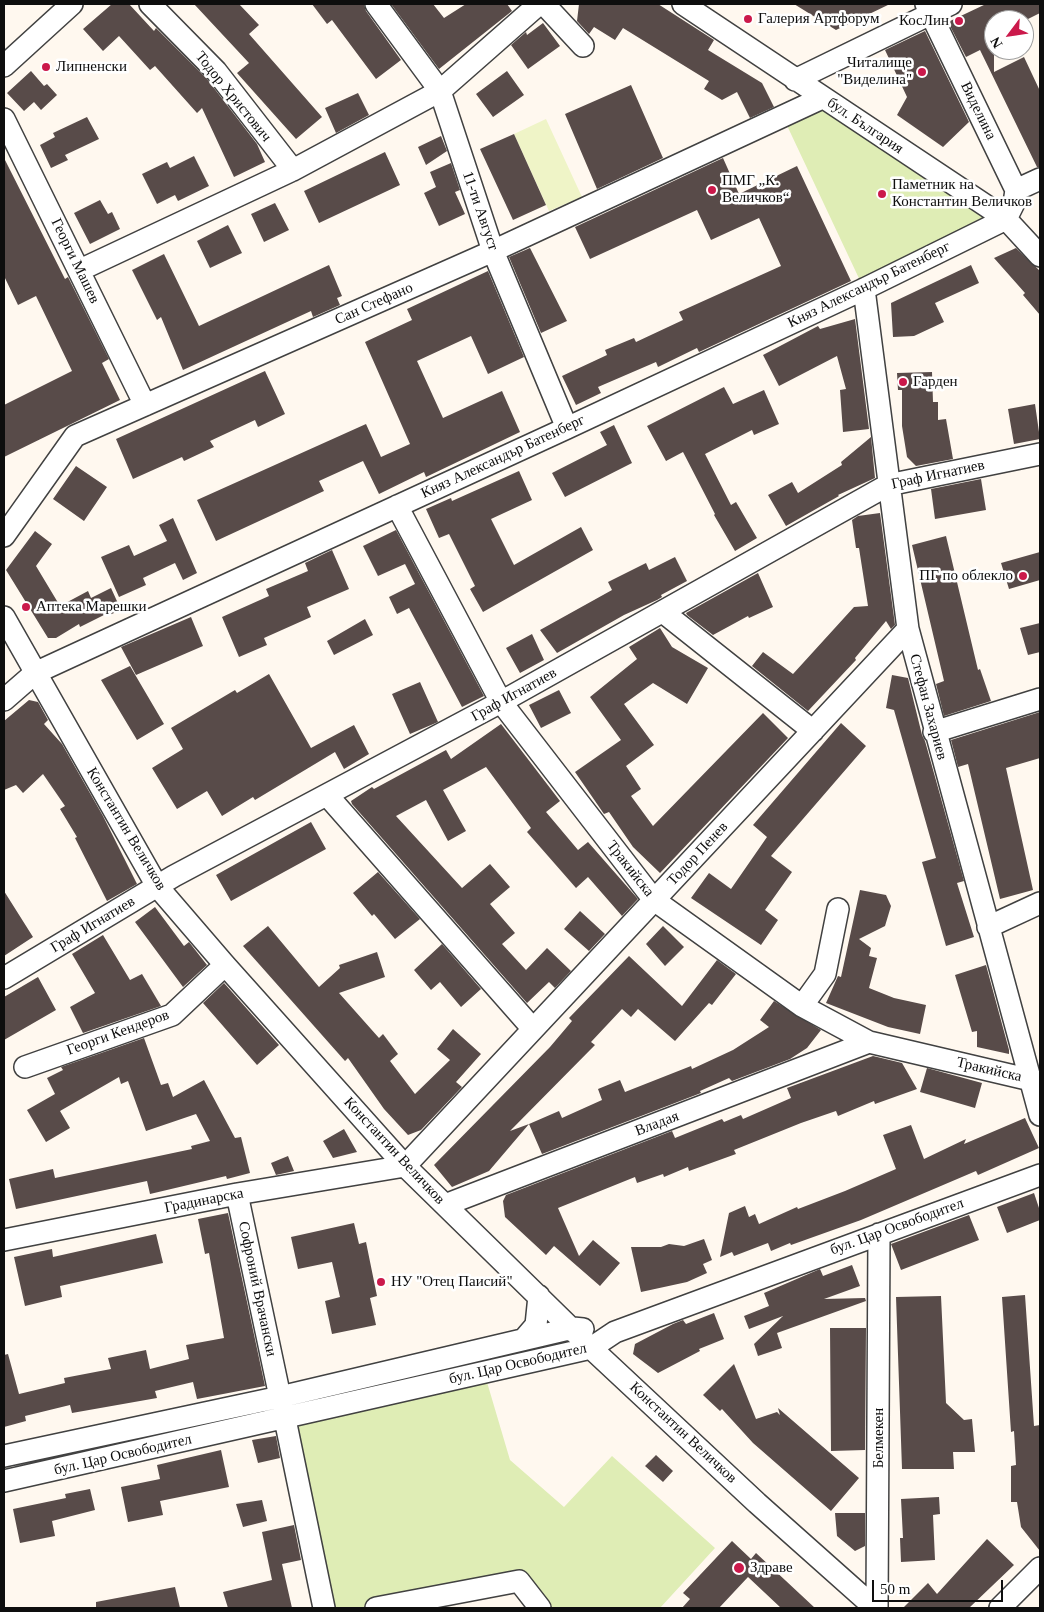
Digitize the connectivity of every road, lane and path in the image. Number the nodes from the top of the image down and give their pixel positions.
1 (72, 4) edge
2 (150, 4) edge
3 (376, 4) edge
4 (540, 4) edge
5 (544, 4) edge
6 (683, 4) edge
7 (951, 4) edge
8 (928, 8) edge
9 (583, 46) dead end
10 (4, 66) edge
11 (795, 80) junction
12 (440, 91) junction
13 (822, 98) junction
14 (4, 119) edge
15 (293, 170) junction
16 (1039, 179) edge
17 (1016, 190) junction
18 (1006, 219) junction
19 (493, 251) junction
20 (1040, 256) edge
21 (80, 270) junction
22 (864, 289) junction
23 (145, 404) junction
24 (567, 428) junction
25 (1040, 454) edge
26 (888, 484) junction
27 (397, 506) junction
28 (4, 536) edge
29 (664, 612) junction
30 (4, 617) edge
31 (908, 629) junction
32 (36, 673) junction
33 (1040, 699) edge
34 (4, 700) edge
35 (501, 702) junction
36 (813, 731) junction
37 (934, 732) junction
38 (327, 795) junction
39 (157, 886) junction
40 (654, 900) junction
41 (1040, 904) edge
42 (838, 909) dead end
43 (988, 926) junction
44 (225, 965) junction
45 (4, 978) edge
46 (802, 1006) junction
47 (533, 1029) junction
48 (869, 1042) junction
49 (25, 1067) dead end
50 (1031, 1080) junction
51 (1040, 1115) edge
52 (405, 1166) junction
53 (1040, 1175) edge
54 (237, 1194) junction
55 (445, 1205) junction
56 (879, 1234) junction
57 (4, 1240) edge
58 (539, 1296) junction
59 (573, 1328) junction
60 (616, 1332) junction
61 (524, 1339) junction
62 (591, 1348) junction
63 (278, 1390) junction
64 (285, 1419) junction
65 (4, 1456) edge
66 (4, 1482) edge
67 (1040, 1568) edge
68 (324, 1608) edge
69 (376, 1608) edge
70 (540, 1608) edge
71 (876, 1608) edge
72 (1000, 1608) edge

1 - 10 street
2 - 15 street, Тодор Христович
3 - 12 street, 11-ти Август
4 - 12 street
5 - 9 street
6 - 11 street, бул. България
7 - 8 street
8 - 11 street
8 - 17 street, Виделина
11 - 13 street, бул. България
12 - 15 street
12 - 19 street, 11-ти Август
13 - 18 street, бул. България
13 - 19 street, Сан Стефано
14 - 21 street, Георги Машев
15 - 21 street
16 - 17 street
17 - 18 street
18 - 20 street, бул. България
18 - 22 street, Княз Александър Батенберг
19 - 23 street, Сан Стефано
19 - 24 street, 11-ти Август
21 - 23 street, Георги Машев
22 - 24 street, Княз Александър Батенберг
22 - 26 street, Стефан Захариев
23 - 28 street, Сан Стефано
24 - 27 street, Княз Александър Батенберг
25 - 26 street, Граф Игнатиев
26 - 29 street, Граф Игнатиев
26 - 31 street, Стефан Захариев
27 - 32 street, Княз Александър Батенберг
27 - 35 street, Тракийска
29 - 35 street, Граф Игнатиев
29 - 36 street
30 - 32 street, Константин Величков
31 - 36 street, Тодор Пенев
31 - 37 street, Стефан Захариев
32 - 34 street, Княз Александър Батенберг
32 - 39 street, Константин Величков
33 - 37 street
35 - 38 street, Граф Игнатиев
35 - 40 street, Тракийска
36 - 40 street, Тодор Пенев
37 - 43 street, Стефан Захариев
38 - 39 street, Граф Игнатиев
38 - 47 street
39 - 44 street, Константин Величков
39 - 45 street, Граф Игнатиев
40 - 46 street, Тракийска
40 - 47 street, Тодор Пенев
41 - 43 street
42 - 46 street
43 - 50 street, Стефан Захариев
44 - 49 street, Георги Кендеров
44 - 52 street, Константин Величков
46 - 48 street, Тракийска
47 - 52 street, Тодор Пенев
48 - 50 street, Тракийска
48 - 55 street, Владая
50 - 51 street, Стефан Захариев
52 - 54 street, Градинарска
52 - 55 street, Константин Величков
53 - 56 street, бул. Цар Освободител
54 - 57 street, Градинарска
54 - 63 street, Софроний Врачански
55 - 58 street, Константин Величков
56 - 60 street, бул. Цар Освободител
56 - 71 street, Белмекен
58 - 59 street, Константин Величков
58 - 61 street
59 - 60 street, бул. Цар Освободител
59 - 61 street, бул. Цар Освободител
59 - 62 street, Константин Величков
60 - 62 street, бул. Цар Освободител
61 - 63 street, бул. Цар Освободител
62 - 64 street, бул. Цар Освободител
62 - 71 street, Константин Величков
63 - 65 street, бул. Цар Освободител
64 - 66 street, бул. Цар Освободител
64 - 68 street
67 - 72 street
69 - 70 street

